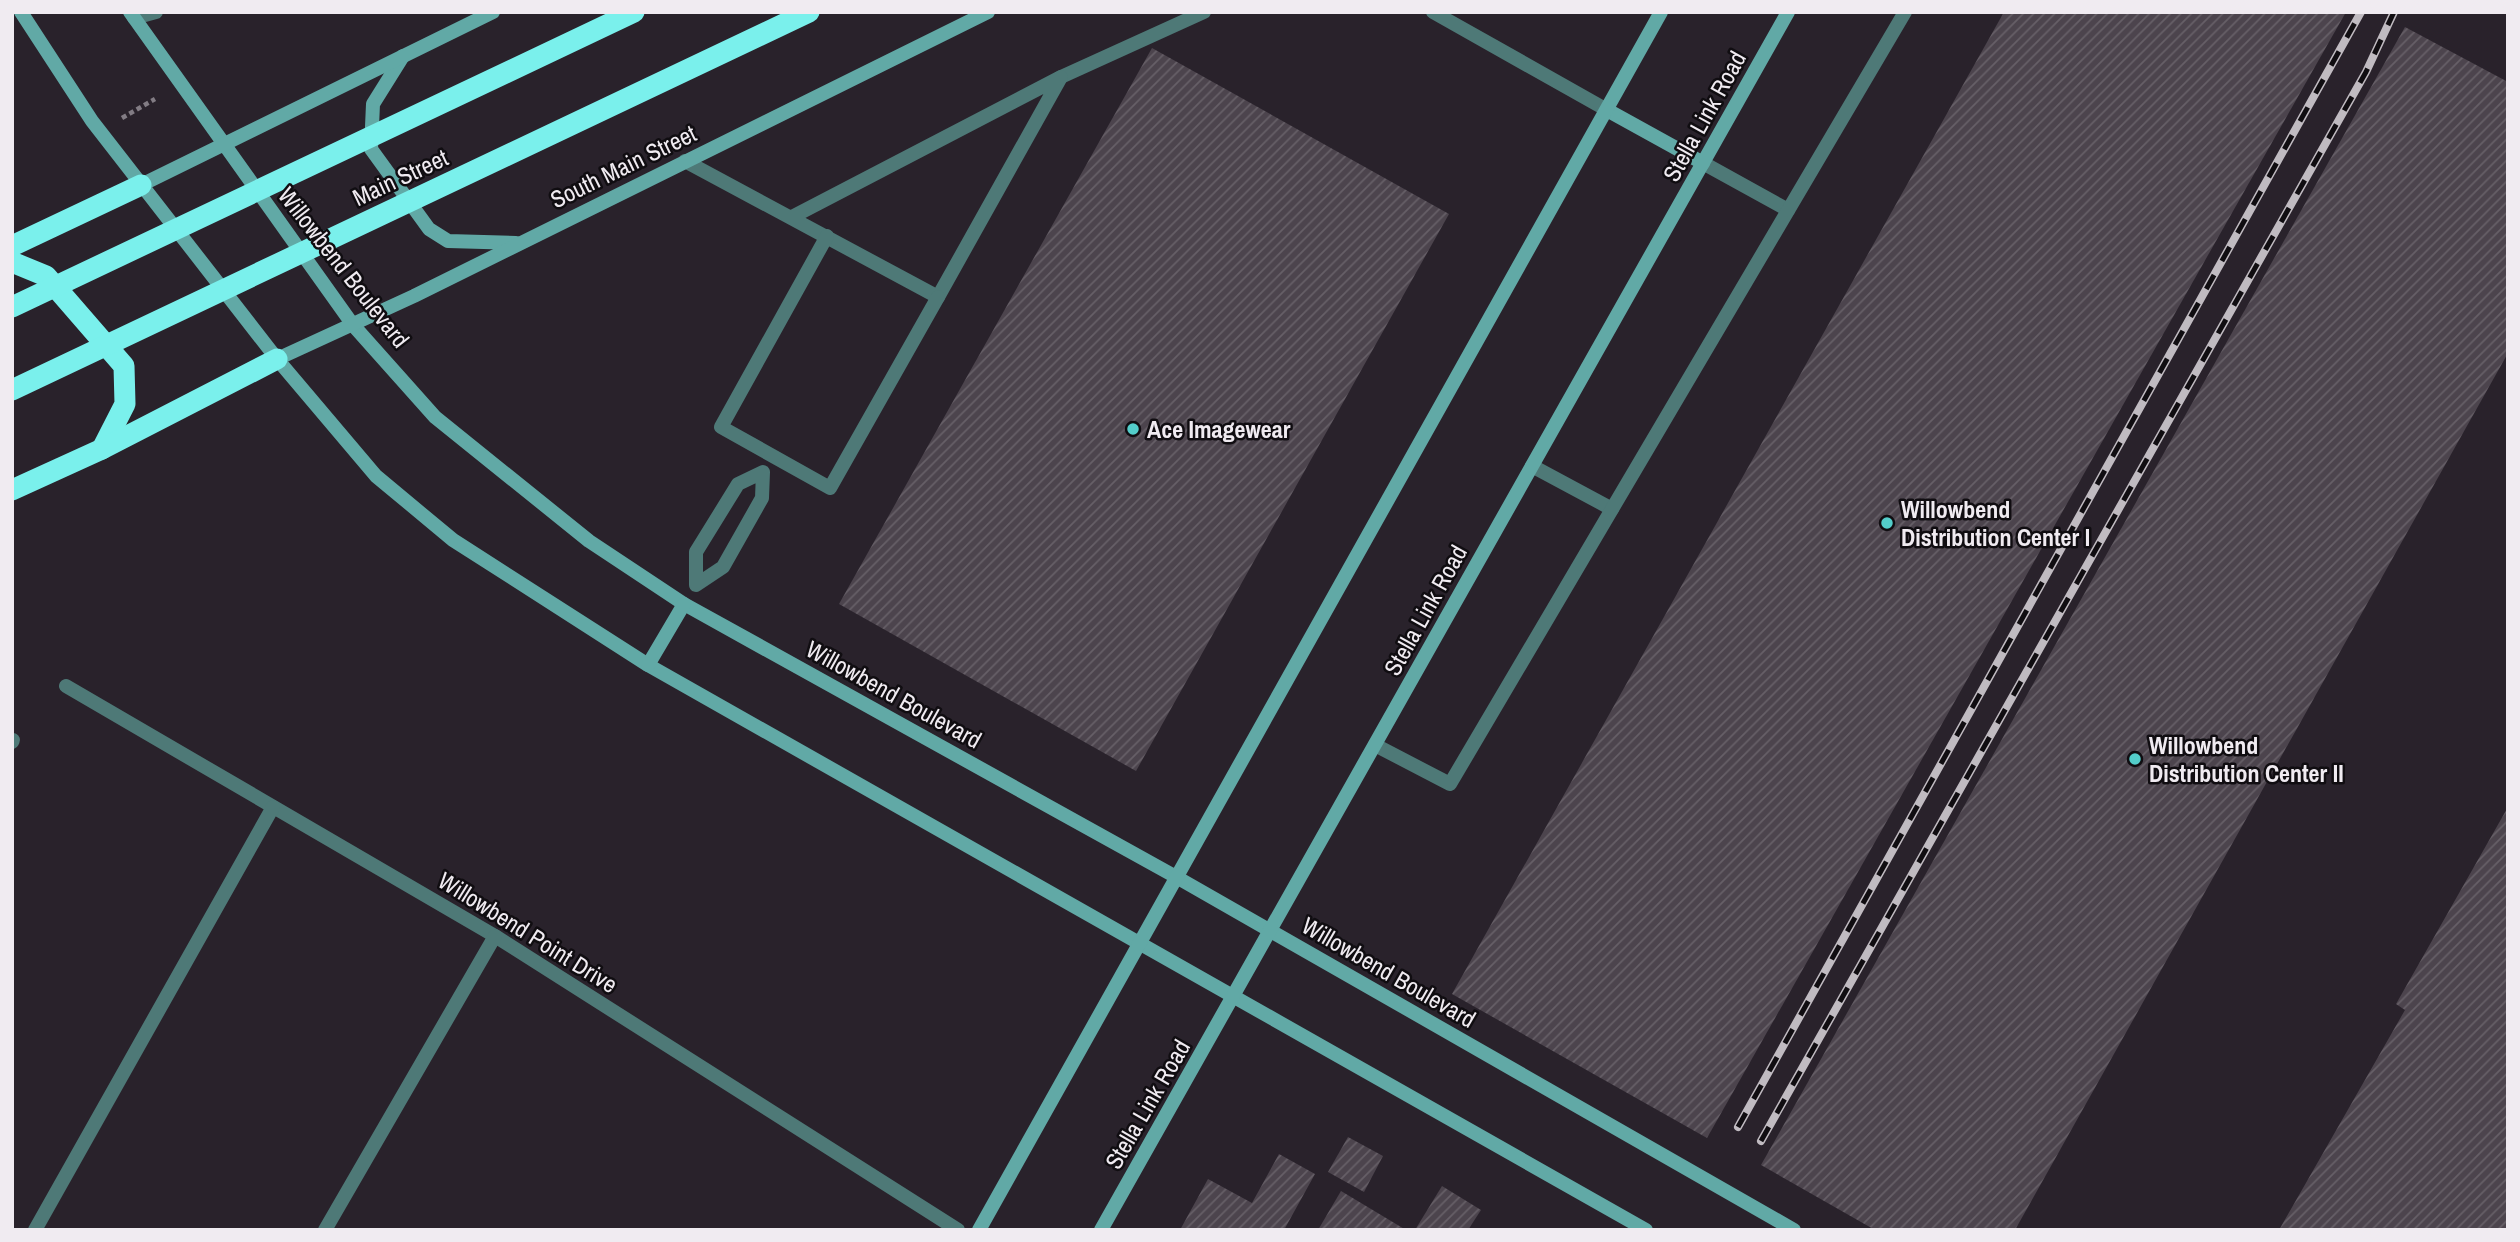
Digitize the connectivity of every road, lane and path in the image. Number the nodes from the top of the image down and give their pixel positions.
1 (21, 12) edge
2 (156, 12) edge
3 (493, 12) edge
4 (634, 12) edge
5 (809, 12) edge
6 (988, 12) edge
7 (1204, 12) edge
8 (1433, 12) edge
9 (1661, 12) edge
10 (1788, 12) edge
11 (1905, 12) edge
12 (132, 15) edge
13 (404, 55) junction
14 (1061, 77) junction
15 (155, 99) dead end
16 (1607, 110) junction
17 (120, 119) dead end
18 (222, 144) junction
19 (685, 161) junction
20 (1703, 163) junction
21 (141, 185) junction
22 (1788, 210) junction
23 (792, 217) junction
24 (827, 236) junction
25 (518, 243) junction
26 (12, 246) edge
27 (12, 262) edge
28 (938, 297) junction
29 (12, 307) edge
30 (353, 325) junction
31 (277, 359) junction
32 (12, 390) edge
33 (102, 449) junction
34 (772, 456) junction
35 (1532, 466) junction
36 (763, 472) junction
37 (12, 491) edge
38 (1612, 509) junction
39 (696, 585) junction
40 (684, 604) junction
41 (648, 665) junction
42 (66, 686) dead end
43 (1375, 745) junction
44 (273, 807) junction
45 (1178, 878) junction
46 (1270, 930) junction
47 (495, 936) junction
48 (1140, 945) junction
49 (1233, 997) junction
50 (35, 1230) edge
51 (325, 1230) edge
52 (958, 1230) edge
53 (979, 1230) edge
54 (1101, 1230) edge
55 (1646, 1230) edge
56 (1794, 1230) edge

1 - 21 main road
2 - 12 street
3 - 13 main road
4 - 29 highway, Main Street, bridge
5 - 32 highway, Main Street, bridge
6 - 19 main road, South Main Street
7 - 14 street
8 - 16 street
9 - 16 main road
10 - 20 main road, Stella Link Road
11 - 22 street
12 - 18 main road, Willowbend Boulevard
13 - 18 main road
13 - 25 main road
14 - 23 street
14 - 28 street
15 - 17 path
16 - 20 main road
16 - 45 main road
18 - 21 main road
18 - 30 main road, Willowbend Boulevard
19 - 23 street
19 - 25 main road, South Main Street
20 - 22 street
20 - 35 main road, Stella Link Road
21 - 26 highway
21 - 31 main road
22 - 38 street
23 - 24 street
24 - 28 street
24 - 34 street
25 - 30 main road, South Main Street
27 - 33 highway
28 - 34 street
30 - 31 main road, South Main Street
30 - 40 main road, Willowbend Boulevard
31 - 33 highway
31 - 41 main road
33 - 37 highway
34 - 36 street
35 - 38 street
35 - 43 main road, Stella Link Road
36 - 39 street
36 - 39 street
38 - 43 street
39 - 40 street
40 - 41 main road
40 - 45 main road, Willowbend Boulevard
41 - 48 main road
42 - 44 street, Willowbend Point Drive
43 - 46 main road, Stella Link Road
44 - 47 street, Willowbend Point Drive
44 - 50 street
45 - 46 main road, Willowbend Boulevard
45 - 48 main road
46 - 49 main road, Stella Link Road
46 - 56 main road, Willowbend Boulevard
47 - 51 street
47 - 52 street, Willowbend Point Drive
48 - 49 main road
48 - 53 main road
49 - 54 main road, Stella Link Road
49 - 55 main road

